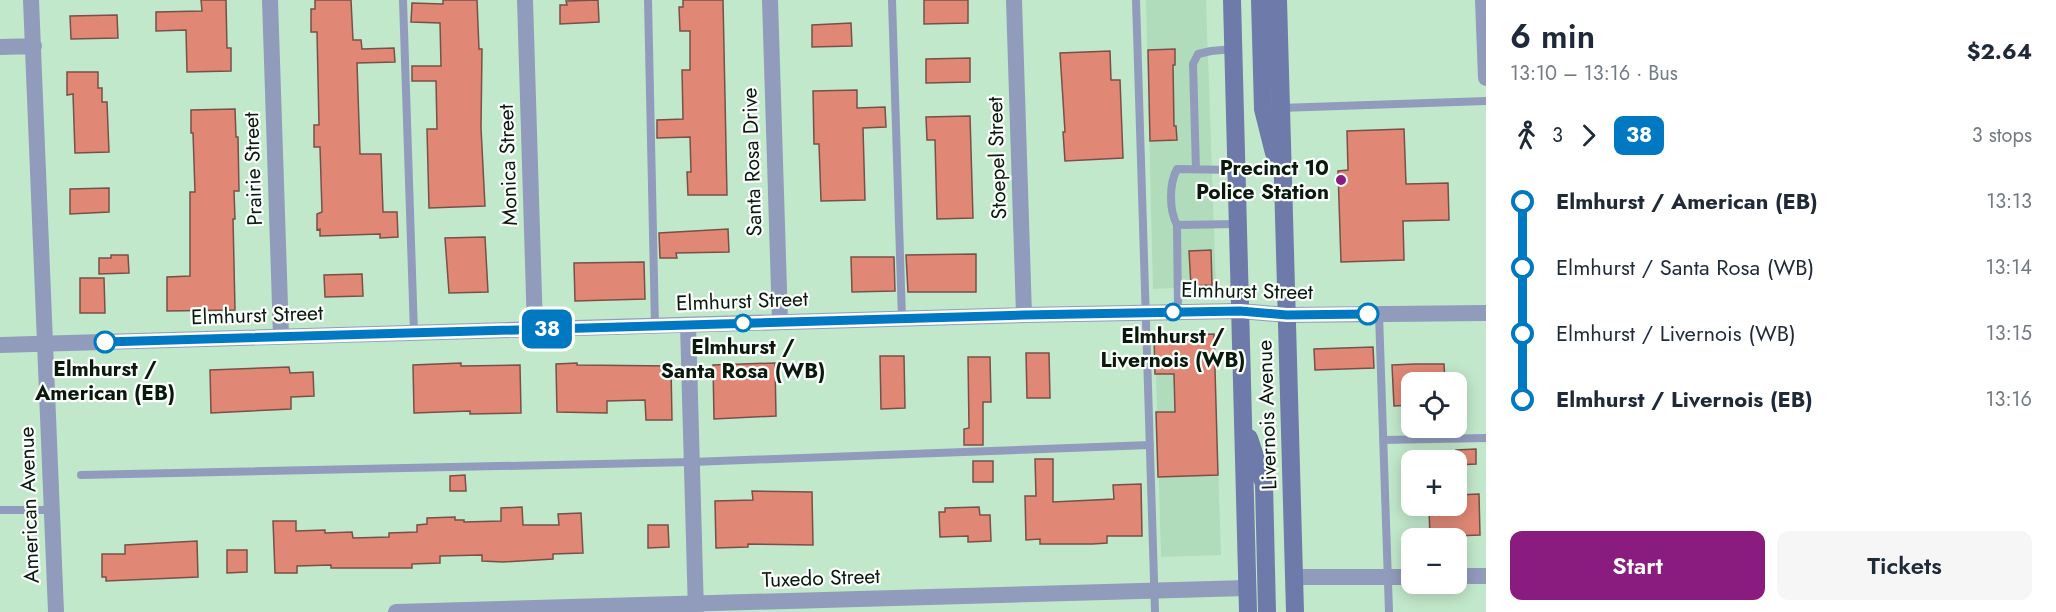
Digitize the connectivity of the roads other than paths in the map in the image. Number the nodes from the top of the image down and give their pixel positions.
1 (32, 0) edge
2 (270, 0) edge
3 (403, 0) edge
4 (525, 0) edge
5 (648, 0) edge
6 (770, 0) edge
7 (892, 0) edge
8 (1014, 0) edge
9 (1136, 0) edge
10 (1232, 0) edge
11 (1260, 0) edge
12 (1278, 0) edge
13 (1483, 0) edge
14 (34, 46) junction
15 (0, 47) edge
16 (1234, 49) junction
17 (1486, 78) edge
18 (1486, 101) edge
19 (1272, 109) junction
20 (1196, 169) junction
21 (1237, 170) junction
22 (1238, 224) junction
23 (1177, 225) junction
24 (1240, 311) junction
25 (1178, 312) junction
26 (1146, 313) junction
27 (1486, 313) edge
28 (1378, 314) junction
29 (1024, 315) junction
30 (1287, 315) junction
31 (902, 319) junction
32 (780, 322) junction
33 (688, 325) junction
34 (655, 326) junction
35 (536, 329) junction
36 (414, 333) junction
37 (281, 336) junction
38 (46, 344) junction
39 (0, 345) edge
40 (1243, 416) junction
41 (1486, 438) edge
42 (1383, 440) junction
43 (1150, 445) junction
44 (692, 462) junction
45 (81, 475) dead end
46 (0, 510) edge
47 (52, 510) junction
48 (1467, 576) edge
49 (1486, 576) edge
50 (1294, 577) junction
51 (1388, 577) junction
52 (1401, 577) edge
53 (1248, 588) junction
54 (1155, 591) junction
55 (696, 608) edge
56 (56, 612) edge
57 (396, 612) edge
58 (1155, 612) edge
59 (1248, 612) edge
60 (1267, 612) edge
61 (1295, 612) edge
62 (1389, 612) edge

1 - 14 street, American Avenue
2 - 37 street, Prairie Street
3 - 36 lane
4 - 35 street, Monica Street
5 - 34 lane
6 - 32 street, Santa Rosa Drive
7 - 31 lane
8 - 29 street, Stoepel Street
9 - 26 lane
10 - 16 main road, Livernois Avenue
11 - 19 main road
12 - 19 main road, Livernois Avenue
13 - 17 street
14 - 15 street
14 - 38 street, American Avenue
16 - 20 lane
16 - 21 main road, Livernois Avenue
18 - 19 lane
19 - 30 main road, Livernois Avenue
20 - 21 lane
20 - 23 lane
21 - 22 main road, Livernois Avenue
22 - 23 lane
22 - 24 main road, Livernois Avenue
23 - 25 lane
24 - 25 street, Elmhurst Street
24 - 30 street, Elmhurst Street
24 - 40 main road, Livernois Avenue
25 - 26 street, Elmhurst Street
26 - 29 street, Elmhurst Street
26 - 43 lane
27 - 28 street, Elmhurst Street
28 - 30 street, Elmhurst Street
28 - 42 lane
29 - 31 street, Elmhurst Street
30 - 50 main road, Livernois Avenue
31 - 32 street, Elmhurst Street
32 - 33 street, Elmhurst Street
33 - 34 street, Elmhurst Street
33 - 44 street
34 - 35 street, Elmhurst Street
35 - 36 street, Elmhurst Street
36 - 37 street, Elmhurst Street
37 - 38 street, Elmhurst Street
38 - 39 street, Elmhurst Street
38 - 47 street, American Avenue
40 - 53 main road, Livernois Avenue
40 - 60 main road
41 - 42 lane
42 - 51 lane
43 - 44 lane
43 - 54 lane
44 - 45 lane
44 - 55 street
46 - 47 lane
47 - 56 street, American Avenue
48 - 49 street
50 - 51 street
50 - 61 main road, Livernois Avenue
51 - 52 street
51 - 62 lane
53 - 54 street, Tuxedo Street
53 - 59 main road, Livernois Avenue
54 - 55 street, Tuxedo Street
54 - 58 lane
55 - 57 street, Tuxedo Street

